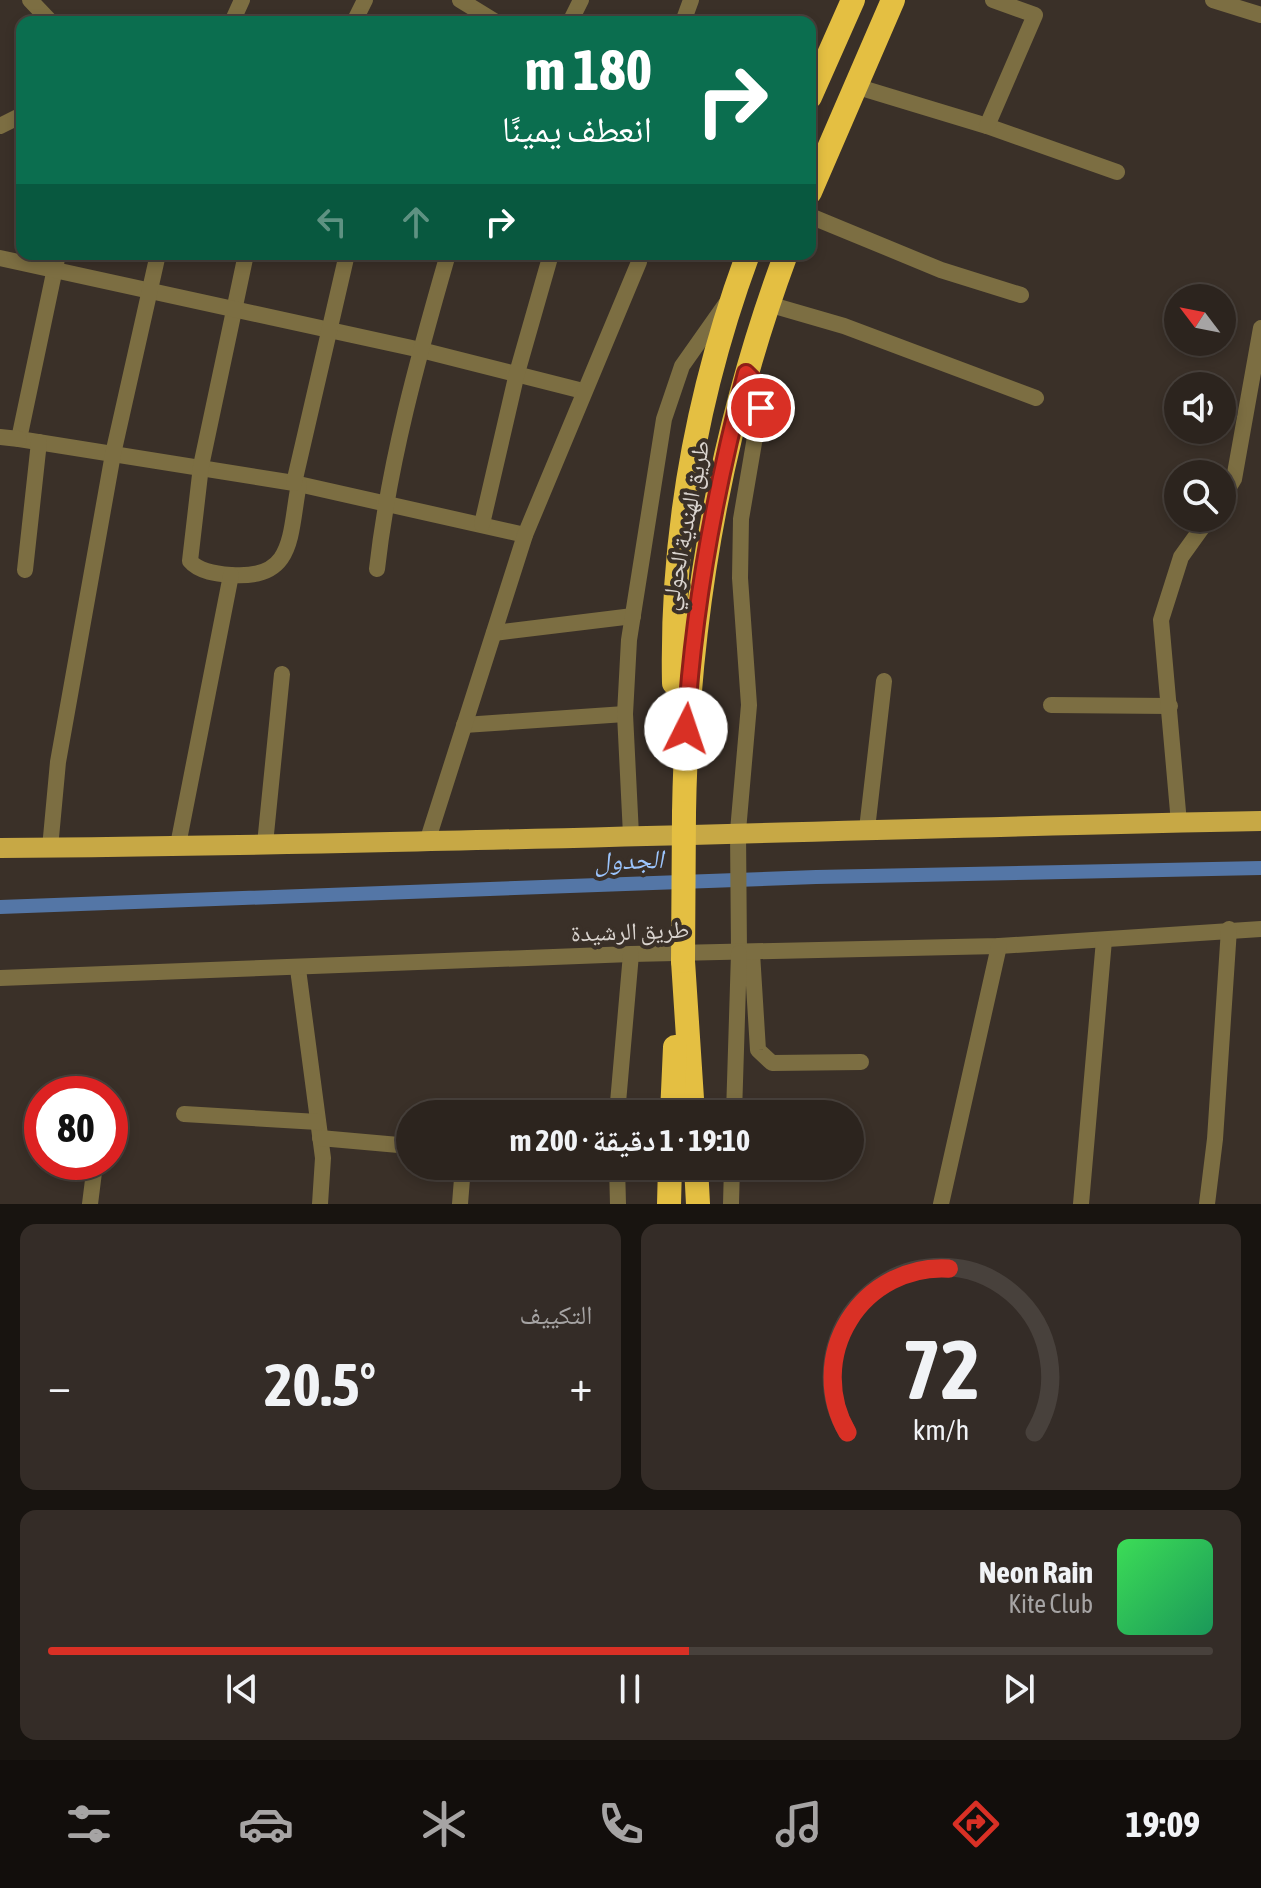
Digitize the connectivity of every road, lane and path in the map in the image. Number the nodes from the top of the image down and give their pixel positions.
1 (30, 0) edge
2 (853, 0) edge
3 (893, 0) edge
4 (993, 0) edge
5 (1213, 0) edge
6 (467, 2) edge
7 (1261, 15) edge
8 (45, 16) edge
9 (487, 16) edge
10 (816, 83) edge
11 (855, 86) junction
12 (987, 126) junction
13 (1117, 172) dead end
14 (816, 178) edge
15 (816, 218) edge
16 (28, 260) edge
17 (156, 260) edge
18 (245, 260) edge
19 (346, 260) edge
20 (446, 260) edge
21 (549, 260) edge
22 (746, 260) edge
23 (784, 260) edge
24 (56, 262) edge
25 (639, 262) dead end
26 (148, 291) junction
27 (1021, 295) dead end
28 (732, 296) junction
29 (768, 304) junction
30 (233, 310) junction
31 (1261, 328) edge
32 (328, 331) junction
33 (421, 350) junction
34 (517, 373) junction
35 (746, 373) junction
36 (583, 391) junction
37 (1036, 398) dead end
38 (0, 437) edge
39 (19, 439) junction
40 (39, 442) junction
41 (113, 454) junction
42 (201, 466) junction
43 (1236, 468) edge
44 (296, 483) junction
45 (385, 502) junction
46 (482, 524) junction
47 (1199, 532) edge
48 (525, 535) junction
49 (377, 569) dead end
50 (25, 570) dead end
51 (231, 575) junction
52 (633, 616) junction
53 (494, 633) junction
54 (282, 674) dead end
55 (884, 681) dead end
56 (1051, 705) dead end
57 (1170, 706) junction
58 (625, 714) junction
59 (464, 725) junction
60 (681, 814) junction
61 (1261, 821) edge
62 (1179, 823) junction
63 (867, 829) junction
64 (738, 831) junction
65 (631, 835) junction
66 (427, 842) junction
67 (265, 844) junction
68 (178, 845) junction
69 (0, 848) edge
70 (50, 848) junction
71 (1229, 929) junction
72 (1261, 929) edge
73 (1104, 940) junction
74 (999, 946) junction
75 (743, 953) junction
76 (631, 954) junction
77 (680, 961) junction
78 (298, 969) junction
79 (0, 978) edge
80 (861, 1062) dead end
81 (618, 1100) edge
82 (673, 1100) edge
83 (692, 1100) edge
84 (735, 1100) edge
85 (184, 1114) dead end
86 (319, 1130) junction
87 (396, 1144) edge
88 (93, 1180) edge
89 (462, 1180) edge
90 (617, 1180) edge
91 (670, 1180) edge
92 (697, 1180) edge
93 (732, 1180) edge
94 (90, 1204) edge
95 (320, 1204) edge
96 (460, 1204) edge
97 (618, 1204) edge
98 (669, 1204) edge
99 (698, 1204) edge
100 (731, 1204) edge
101 (941, 1204) edge
102 (1081, 1204) edge
103 (1207, 1204) edge

1 - 8 street
2 - 10 highway
3 - 11 highway
4 - 12 street
5 - 7 street
6 - 9 street
11 - 12 street
11 - 14 highway
12 - 13 street
15 - 27 street
16 - 24 street
17 - 26 street
18 - 30 street
19 - 32 street
20 - 33 street
21 - 34 street
22 - 28 highway, طريق الهندية الحولي
23 - 29 highway, طريق الهندية الحولي
24 - 26 street
24 - 39 street
25 - 36 street
26 - 30 street
26 - 41 street
28 - 52 street
28 - 60 highway, طريق الهندية الحولي
29 - 35 highway, طريق الهندية الحولي
29 - 37 street
30 - 32 street
30 - 42 street
31 - 43 street
32 - 33 street
32 - 44 street
33 - 34 street
33 - 45 street
34 - 36 street
34 - 46 street
35 - 60 highway, طريق الهندية الحولي
35 - 64 street
36 - 48 street
38 - 39 street
39 - 40 street
40 - 41 street
40 - 50 street
41 - 42 street
41 - 70 street
42 - 44 street
42 - 51 street
44 - 45 street
44 - 51 street
45 - 46 street
45 - 49 street
46 - 48 street
47 - 57 street
48 - 53 street
51 - 68 street
52 - 53 street
52 - 58 street
53 - 59 street
54 - 67 street
55 - 63 street
56 - 57 street
57 - 62 street
58 - 59 street
58 - 65 street
59 - 66 street
60 - 77 highway, bridge
61 - 62 main road
62 - 63 main road
63 - 64 main road
64 - 65 main road
64 - 75 street
65 - 66 main road
66 - 67 main road
67 - 68 main road
68 - 70 main road
69 - 70 main road
71 - 72 street, طريق الرشيدة
71 - 73 street, طريق الرشيدة
71 - 103 street
73 - 74 street, طريق الرشيدة
73 - 102 street
74 - 75 street, طريق الرشيدة
74 - 101 street
75 - 76 street, طريق الرشيدة
75 - 80 street
75 - 84 street
76 - 78 street, طريق الرشيدة
76 - 81 street
77 - 82 highway
77 - 83 highway
78 - 79 street, طريق الرشيدة
78 - 86 street
85 - 86 street
86 - 87 street
86 - 95 street
88 - 94 street
89 - 96 street
90 - 97 street
91 - 98 highway
92 - 99 highway
93 - 100 street

